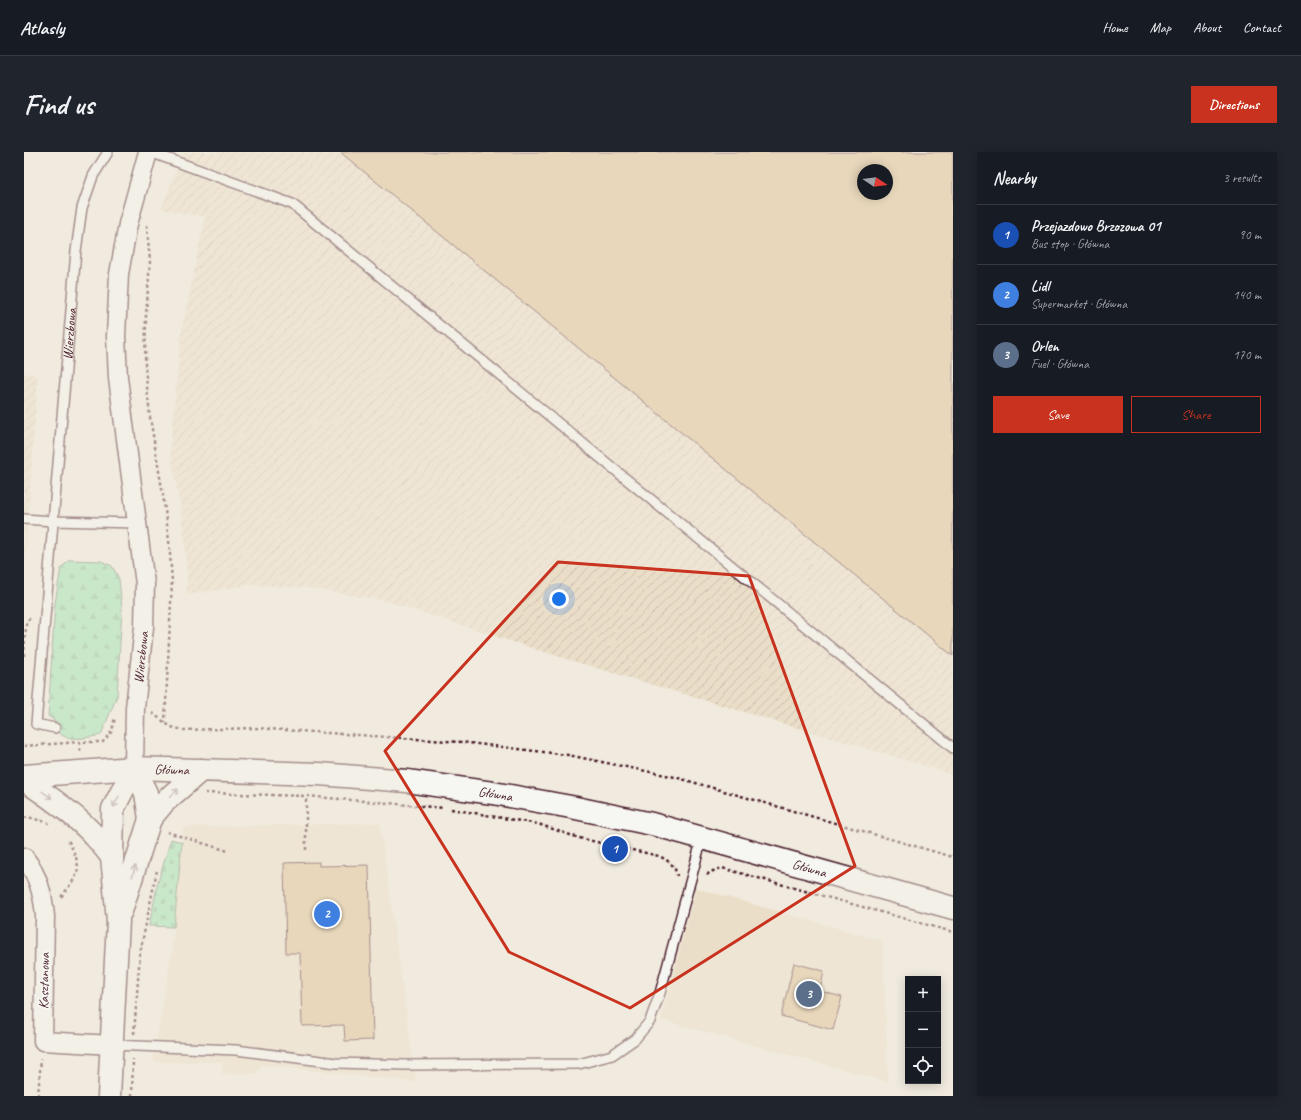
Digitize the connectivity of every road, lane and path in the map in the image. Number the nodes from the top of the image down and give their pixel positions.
1 (108, 152) edge
2 (149, 152) edge
3 (147, 220) dead end
4 (24, 519) edge
5 (53, 521) junction
6 (137, 523) junction
7 (33, 611) dead end
8 (24, 656) edge
9 (149, 710) dead end
10 (117, 712) dead end
11 (165, 722) junction
12 (55, 728) dead end
13 (24, 746) edge
14 (953, 748) edge
15 (134, 768) junction
16 (200, 770) junction
17 (24, 776) edge
18 (24, 780) edge
19 (198, 796) dead end
20 (306, 796) junction
21 (24, 818) edge
22 (159, 822) junction
23 (54, 824) dead end
24 (703, 837) junction
25 (68, 839) dead end
26 (306, 850) dead end
27 (228, 851) dead end
28 (24, 857) edge
29 (112, 857) junction
30 (953, 857) edge
31 (157, 869) dead end
32 (705, 877) dead end
33 (678, 879) dead end
34 (953, 908) edge
35 (45, 913) junction
36 (118, 921) junction
37 (953, 932) edge
38 (43, 1041) junction
39 (112, 1045) junction
40 (134, 1045) junction
41 (38, 1096) edge
42 (109, 1096) edge
43 (132, 1096) edge

1 - 5 lane, Wierzbowa
2 - 6 street, Wierzbowa
2 - 14 lane
3 - 11 path
4 - 5 lane
5 - 6 lane
5 - 12 lane, Wierzbowa
6 - 15 street, Wierzbowa
7 - 8 path
9 - 11 path
10 - 13 path
11 - 30 path
15 - 16 main road, Główna
15 - 17 main road, Główna
15 - 22 main road
15 -> 29 main road
22 -> 16 main road
16 - 24 main road, Główna
18 -> 29 main road
19 - 20 path
20 - 26 path
20 - 33 path
21 - 23 path
22 - 27 path
36 -> 22 main road
24 - 34 main road, Główna
24 - 40 lane
25 - 35 path
28 - 35 street, Kasztanowa
29 - 36 main road
31 - 40 path
32 - 37 path
35 - 38 street, Kasztanowa
36 - 39 main road
38 - 39 street
38 - 41 path
39 - 40 lane
39 - 42 main road
40 - 43 path

